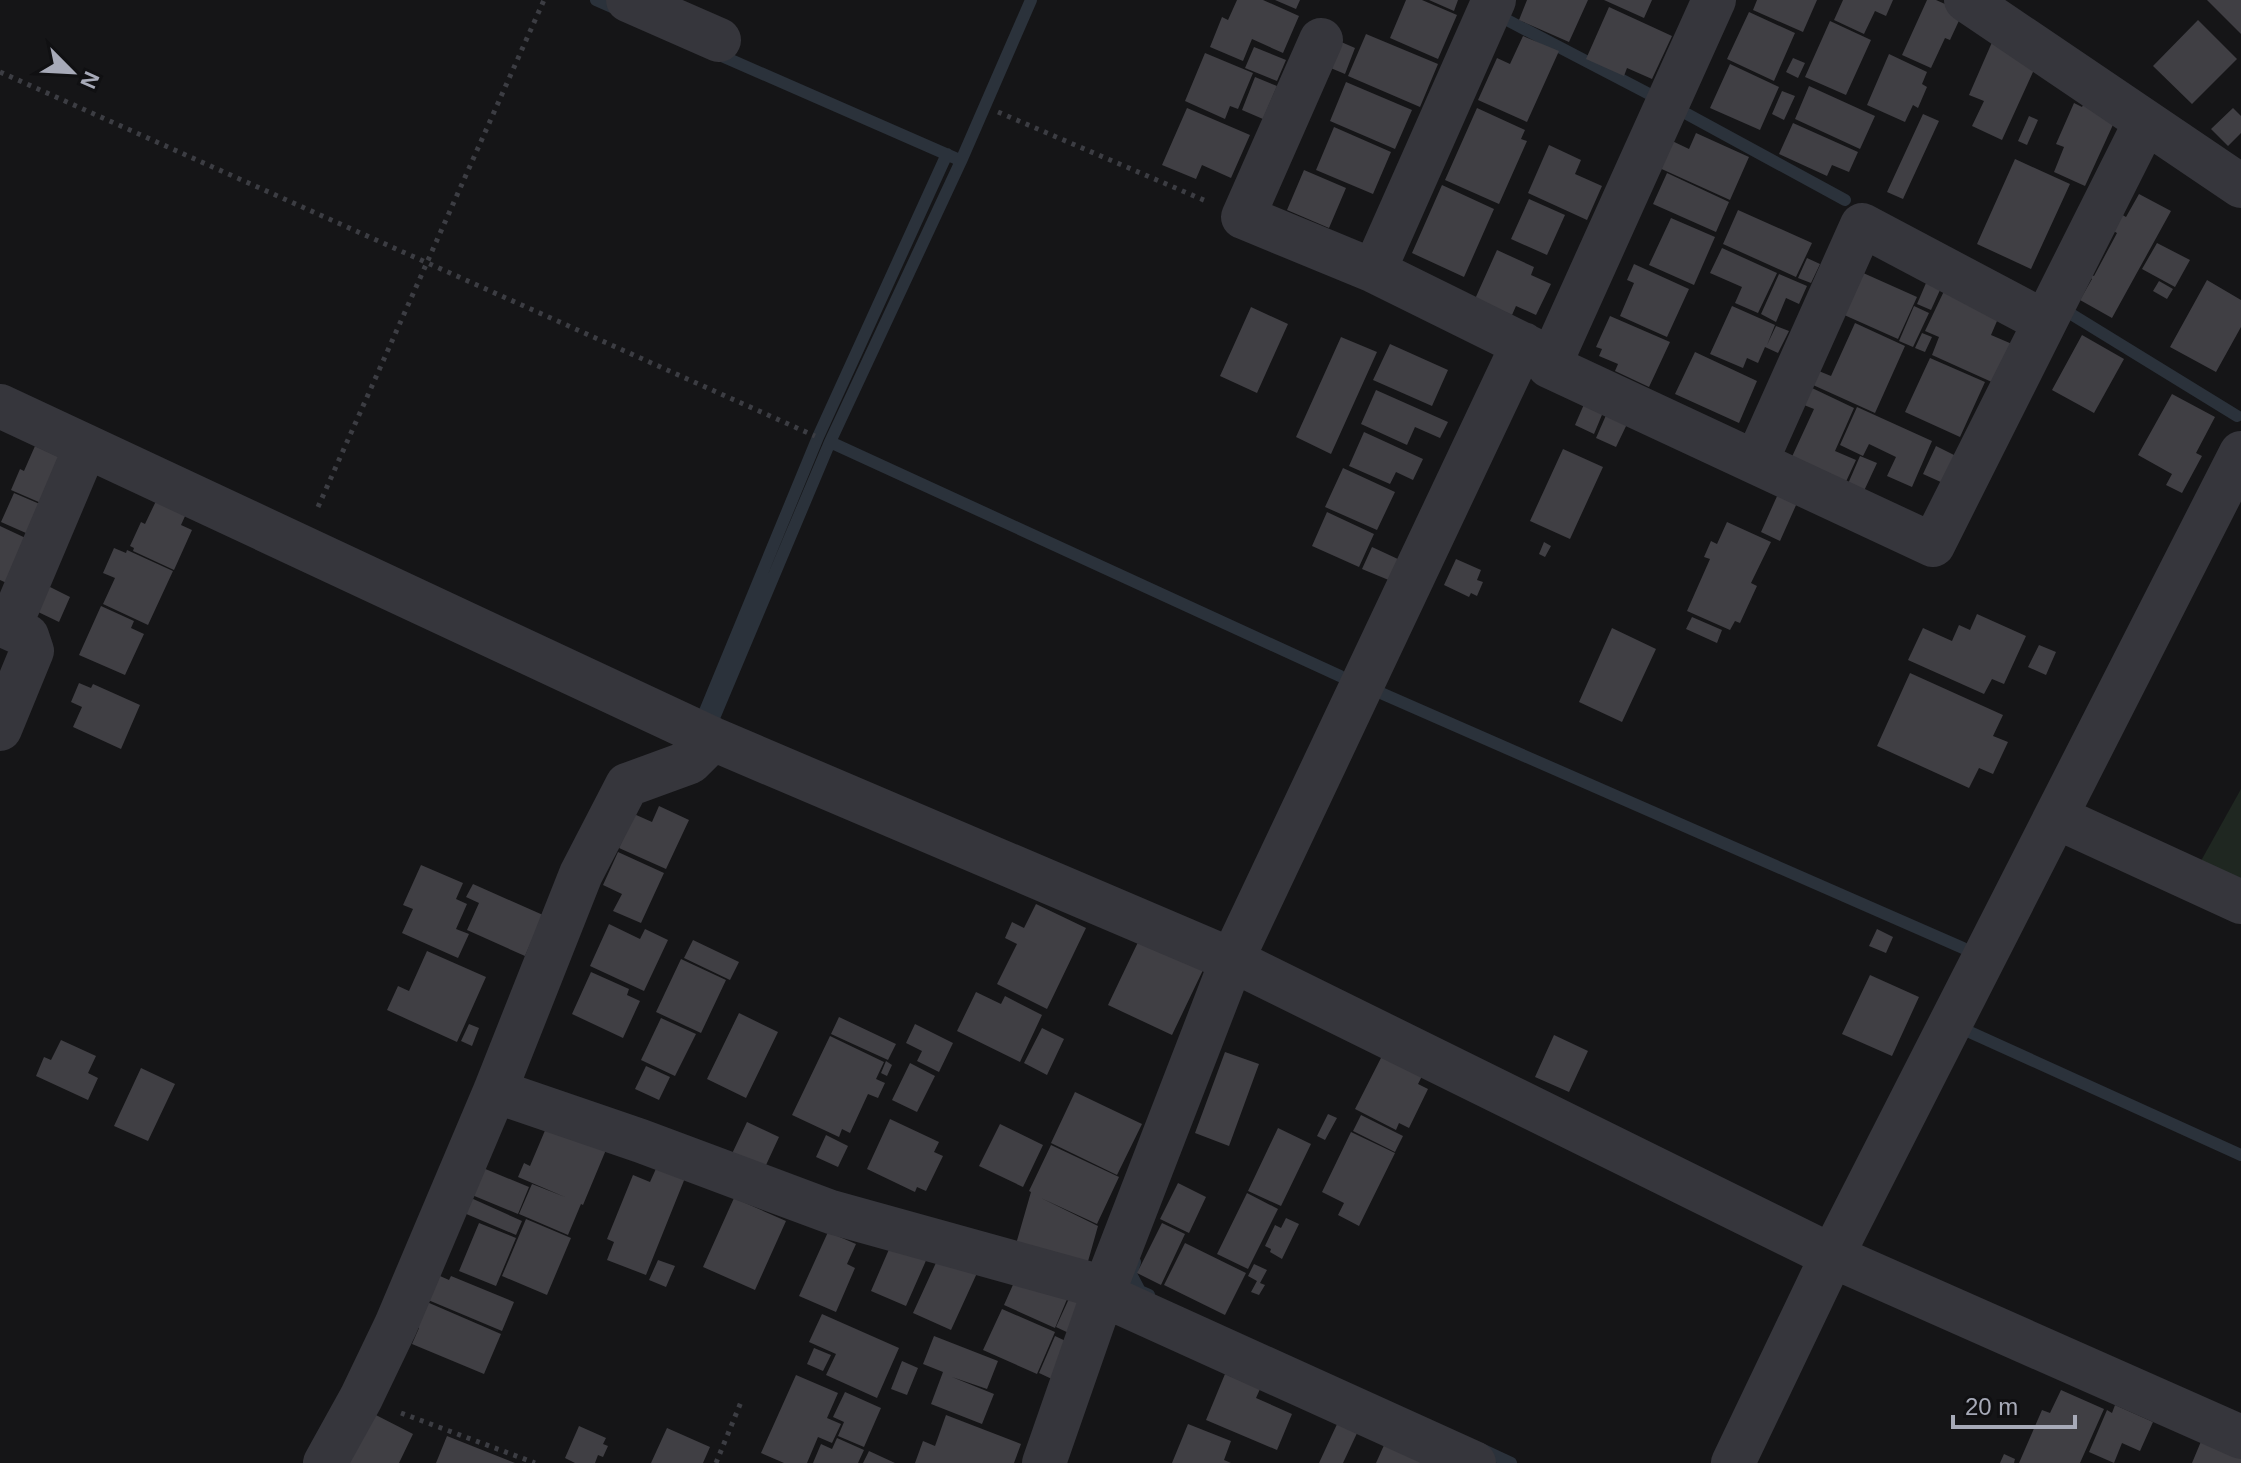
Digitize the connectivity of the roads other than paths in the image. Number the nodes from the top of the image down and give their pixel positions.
1 (628, 0) edge
2 (1494, 0) edge
3 (1714, 0) edge
4 (1990, 7) edge
5 (719, 40) dead end
6 (1321, 40) dead end
7 (2145, 123) junction
8 (2241, 186) edge
9 (1374, 271) junction
10 (2045, 322) junction
11 (1537, 351) junction
12 (0, 406) edge
13 (86, 446) junction
14 (2241, 453) edge
15 (1756, 462) junction
16 (0, 729) edge
17 (713, 739) junction
18 (2056, 817) junction
19 (2241, 902) edge
20 (1232, 960) junction
21 (495, 1091) junction
22 (1832, 1256) junction
23 (1104, 1292) junction
24 (2241, 1437) edge
25 (325, 1463) edge
26 (1044, 1463) edge
27 (1474, 1463) edge
28 (1733, 1463) edge

1 - 5 street
2 - 9 street
3 - 11 street
4 - 7 street
6 - 9 street
7 - 8 street
7 - 10 street
9 - 11 street
10 - 15 street
10 - 15 street
11 - 15 street
11 - 20 street
12 - 13 street
13 - 16 street
13 - 17 street
14 - 18 street
17 - 20 street
17 - 21 street
18 - 19 street
18 - 22 street
20 - 22 street
20 - 23 street
21 - 23 street
21 - 25 street
22 - 24 street
22 - 28 street
23 - 26 street
23 - 27 street

